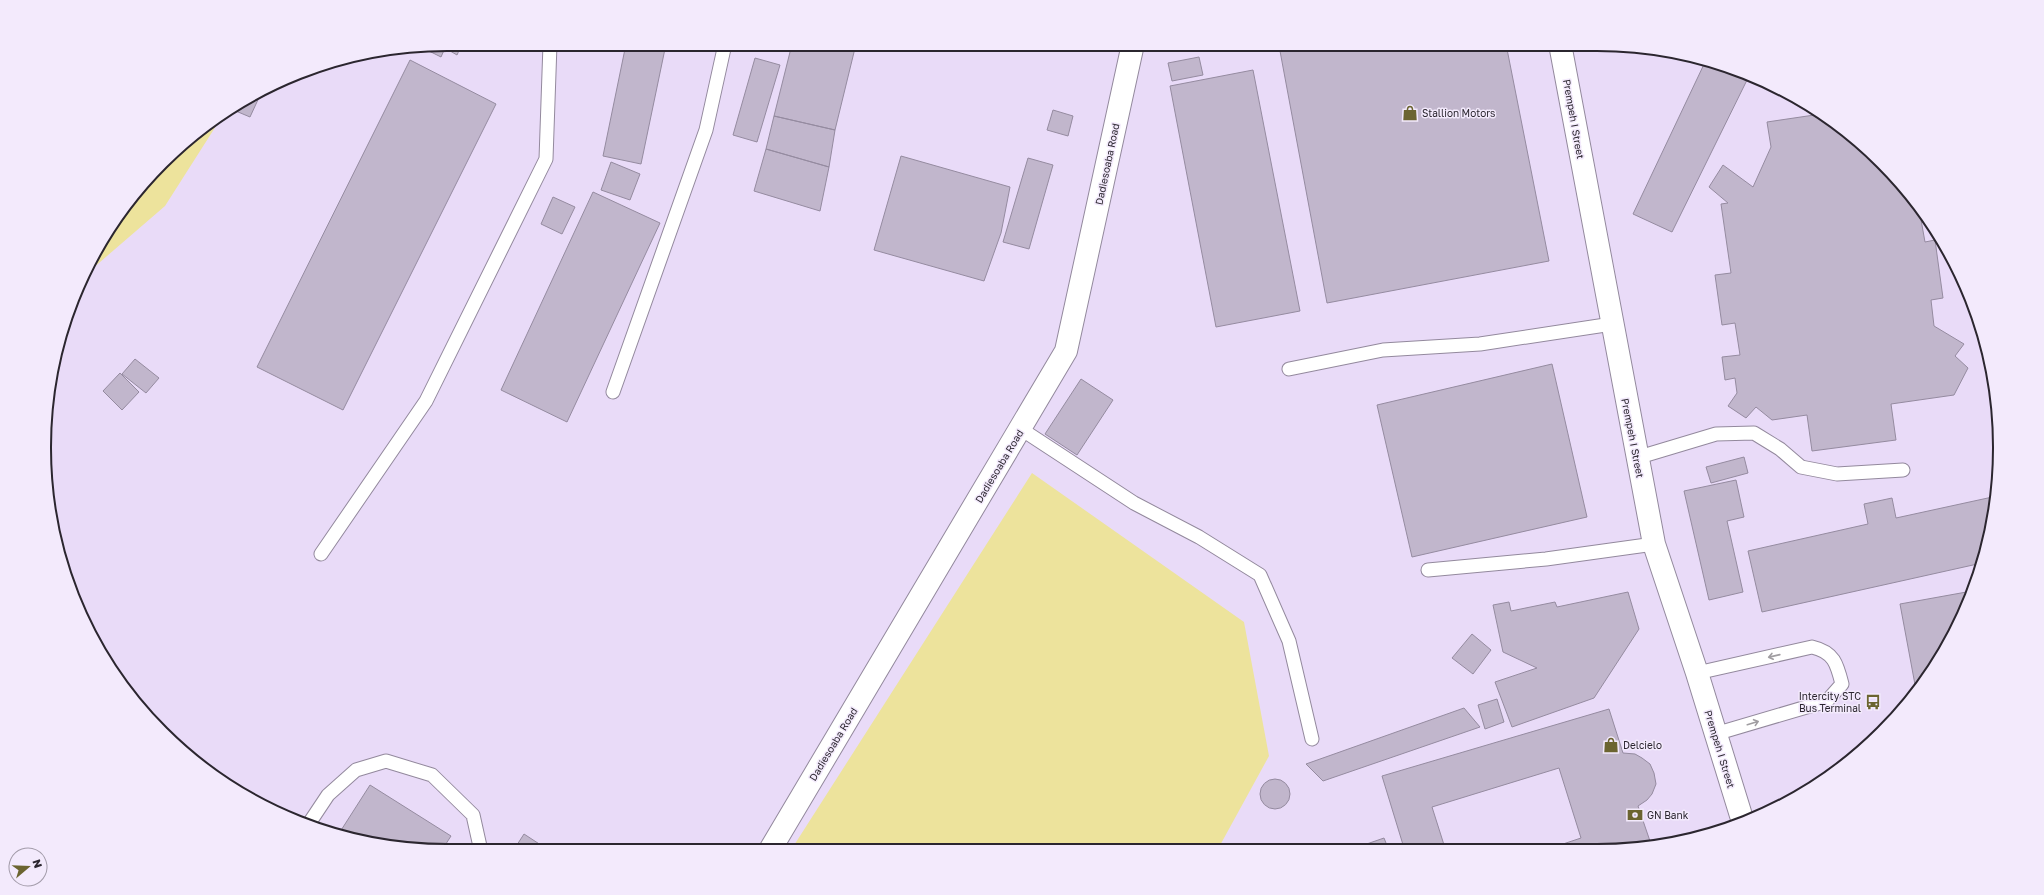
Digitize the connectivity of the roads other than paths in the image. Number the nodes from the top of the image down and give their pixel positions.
1 (550, 51) edge
2 (723, 51) edge
3 (1132, 51) edge
4 (1561, 51) edge
5 (1612, 324) junction
6 (1288, 369) dead end
7 (613, 392) dead end
8 (1021, 429) junction
9 (1636, 458) junction
10 (1903, 470) dead end
11 (1654, 544) junction
12 (321, 554) dead end
13 (1428, 570) dead end
14 (1697, 673) junction
15 (1715, 734) junction
16 (1312, 739) dead end
17 (1741, 817) edge
18 (311, 820) edge
19 (479, 844) edge
20 (774, 844) edge

1 - 12 lane
2 - 7 lane
3 - 8 street, Dadiesoaba Road
4 - 5 street, Prempeh I Street
5 - 6 lane
5 - 9 street, Prempeh I Street
8 - 16 lane
8 - 20 street, Dadiesoaba Road
9 - 10 lane
9 - 11 street, Prempeh I Street
11 - 13 lane
11 - 14 street, Prempeh I Street
14 - 15 street, Prempeh I Street
15 -> 14 lane
15 - 17 street, Prempeh I Street
18 - 19 lane

